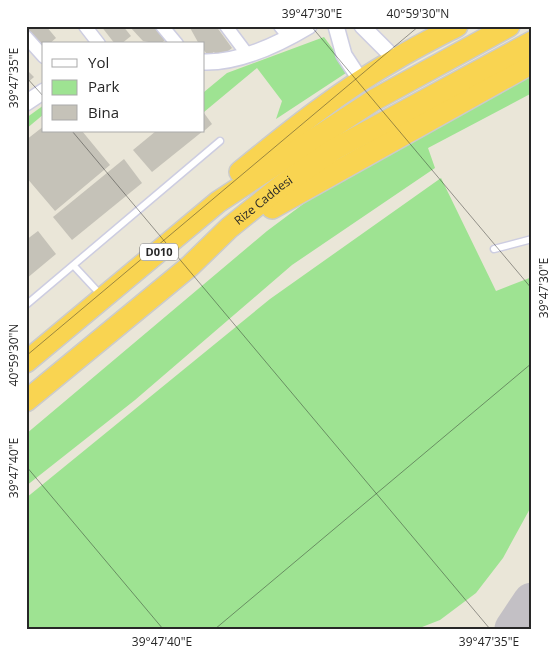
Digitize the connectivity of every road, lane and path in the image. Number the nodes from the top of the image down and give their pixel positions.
1 (85, 26) edge
2 (162, 26) edge
3 (226, 26) edge
4 (309, 26) edge
5 (336, 26) edge
6 (362, 26) edge
7 (457, 26) edge
8 (509, 26) edge
9 (284, 32) edge
10 (26, 37) edge
11 (97, 42) edge
12 (175, 42) edge
13 (532, 42) edge
14 (247, 54) junction
15 (42, 56) edge
16 (396, 59) junction
17 (205, 62) edge
18 (532, 63) edge
19 (361, 81) junction
20 (42, 92) edge
21 (26, 103) edge
22 (220, 141) dead end
23 (532, 240) edge
24 (494, 249) dead end
25 (152, 258) junction
26 (74, 266) junction
27 (190, 266) junction
28 (104, 298) junction
29 (26, 305) edge
30 (26, 362) edge
31 (26, 401) edge

1 - 11 street
2 - 12 street
3 - 14 street
4 - 9 street
5 - 19 street
6 - 16 street
7 - 16 highway
8 - 25 highway, Rize Caddesi / D010
9 - 14 street
10 - 15 street
13 - 27 highway, Rize Caddesi / D010
14 - 17 street
16 - 19 highway
18 - 27 highway
19 - 25 highway
20 - 21 street
22 - 26 lane
23 - 24 lane
25 - 28 highway, Rize Caddesi / D010
26 - 28 lane
26 - 29 lane
27 - 31 highway, Rize Caddesi / D010
28 - 30 highway, Rize Caddesi / D010

